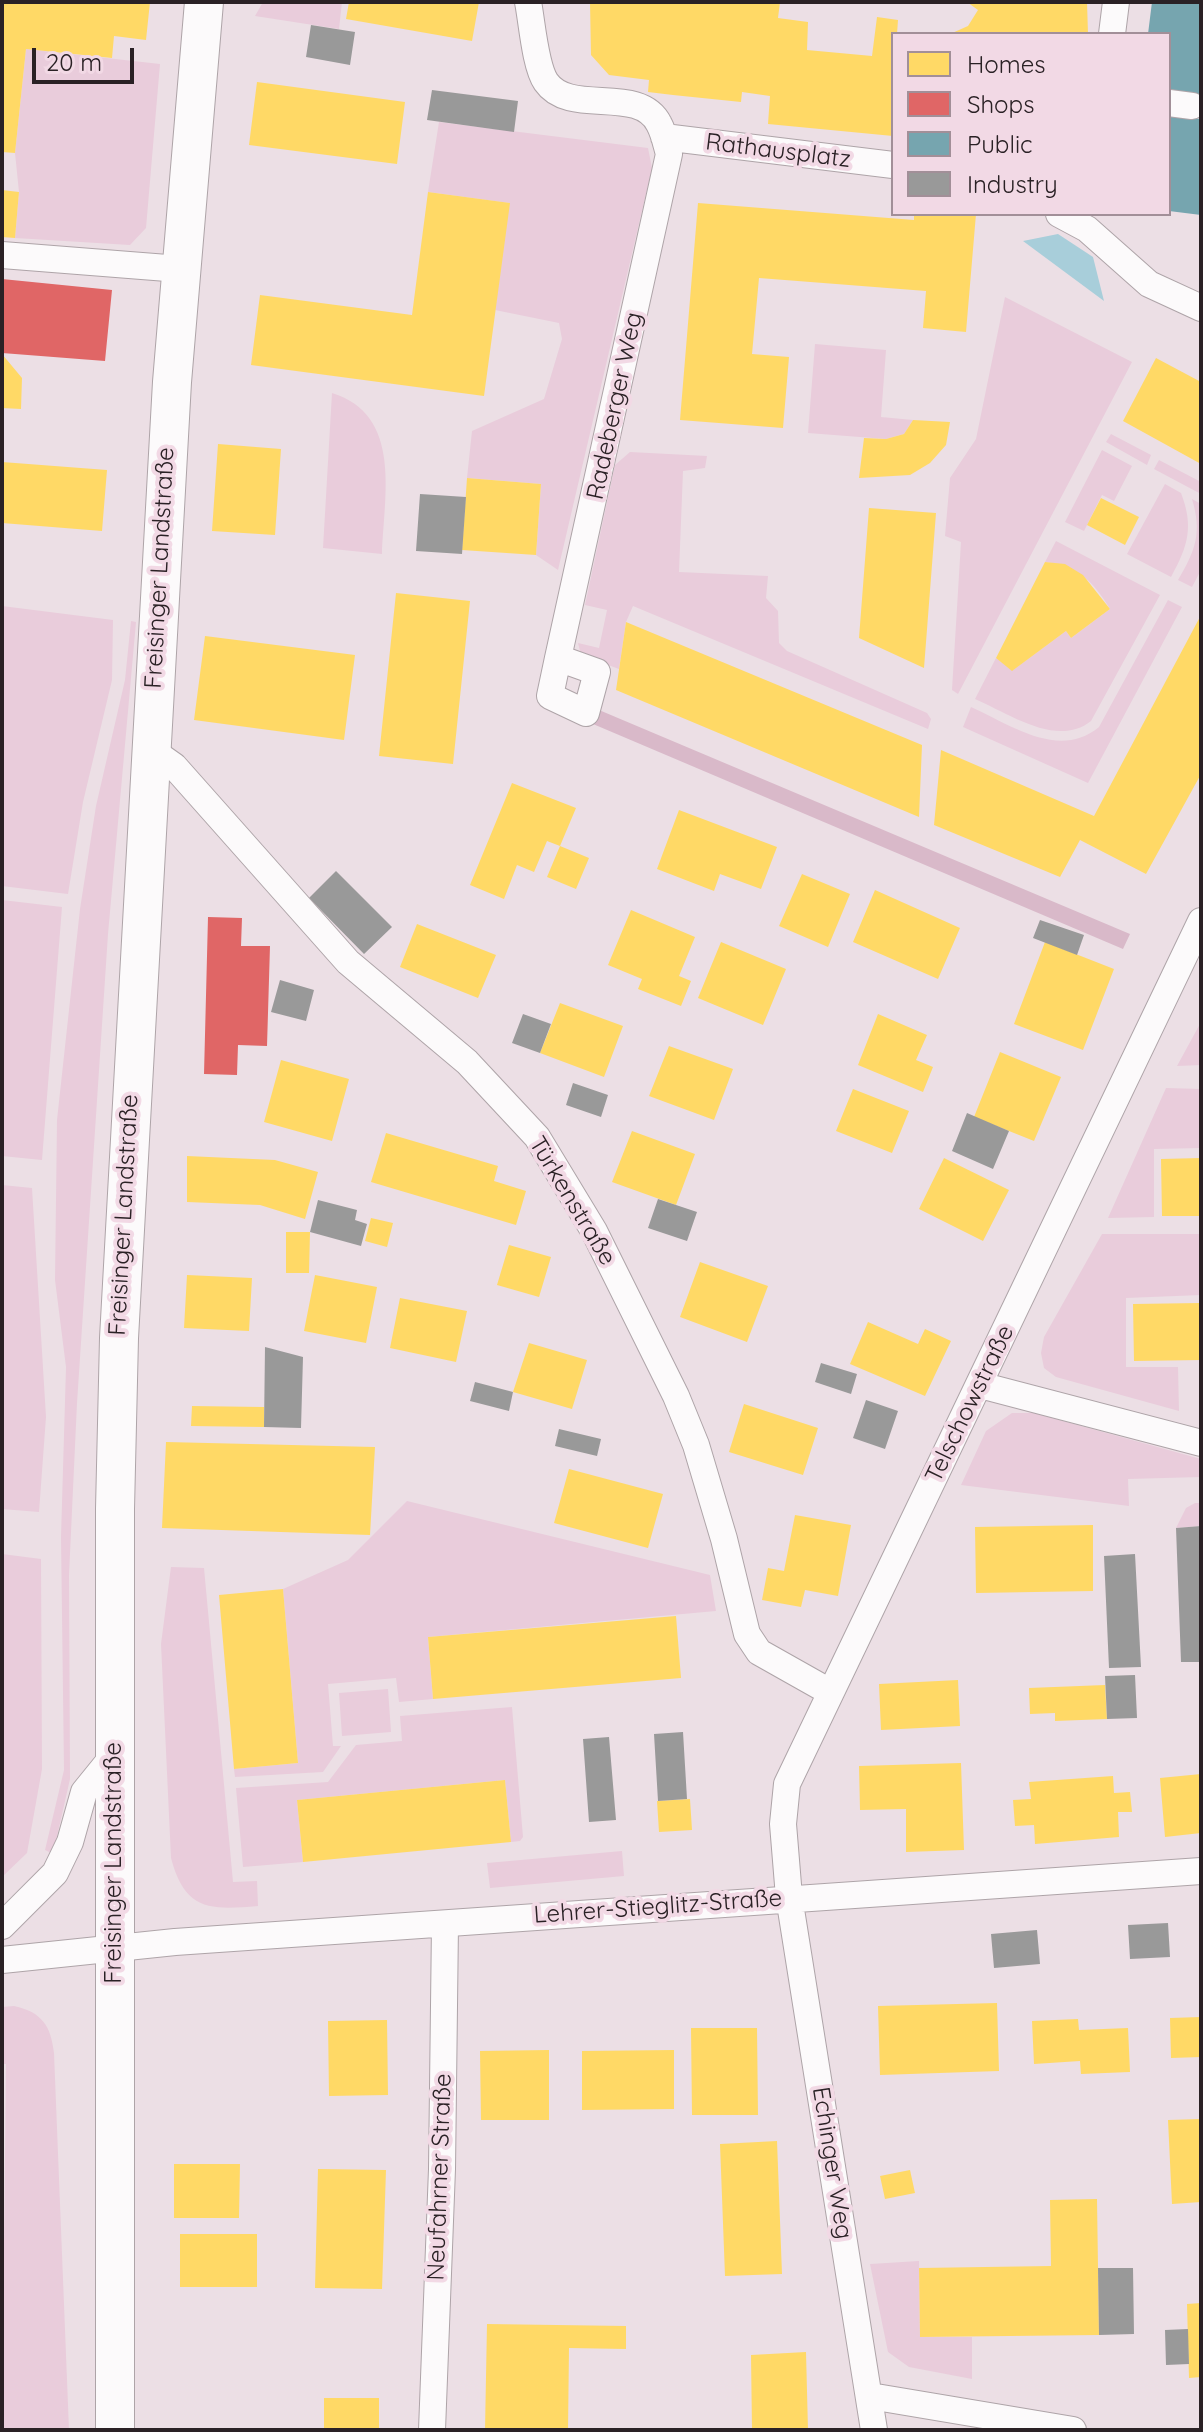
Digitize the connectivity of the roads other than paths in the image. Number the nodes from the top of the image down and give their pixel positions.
1 (204, 2) edge
2 (528, 2) edge
3 (1116, 2) edge
4 (1112, 32) edge
5 (666, 146) junction
6 (891, 165) edge
7 (1066, 216) edge
8 (1088, 222) edge
9 (2, 255) edge
10 (180, 269) junction
11 (1149, 284) junction
12 (1201, 286) edge
13 (1201, 308) edge
14 (558, 658) dead end
15 (150, 749) junction
16 (1201, 921) edge
17 (980, 1385) junction
18 (1201, 1443) edge
19 (830, 1692) junction
20 (114, 1755) junction
21 (1201, 1871) edge
22 (789, 1897) junction
23 (445, 1924) junction
24 (2, 1926) edge
25 (115, 1949) junction
26 (2, 1960) edge
27 (870, 2396) junction
28 (115, 2430) edge
29 (432, 2430) edge
30 (874, 2430) edge
31 (1073, 2430) edge

1 - 10 street, Freisinger Landstraße
2 - 5 street
3 - 4 street
5 - 6 street, Rathausplatz
5 - 14 street, Radeberger Weg
7 - 8 street
8 - 11 street
9 - 10 street
10 - 15 street, Freisinger Landstraße
11 - 12 street
11 - 13 street
15 - 19 street, Türkenstraße
15 - 20 street, Freisinger Landstraße
16 - 17 street, Telschowstraße
17 - 18 street
17 - 19 street, Telschowstraße
19 - 22 street, Telschowstraße
20 - 24 street
20 - 25 street, Freisinger Landstraße
21 - 22 street, Lehrer-Stieglitz-Straße
22 - 23 street, Lehrer-Stieglitz-Straße
22 - 27 street, Echinger Weg
23 - 25 street, Lehrer-Stieglitz-Straße
23 - 29 street, Neufahrner Straße
25 - 26 street, Lehrer-Stieglitz-Straße
25 - 28 street, Freisinger Landstraße
27 - 30 street, Echinger Weg
27 - 31 street

